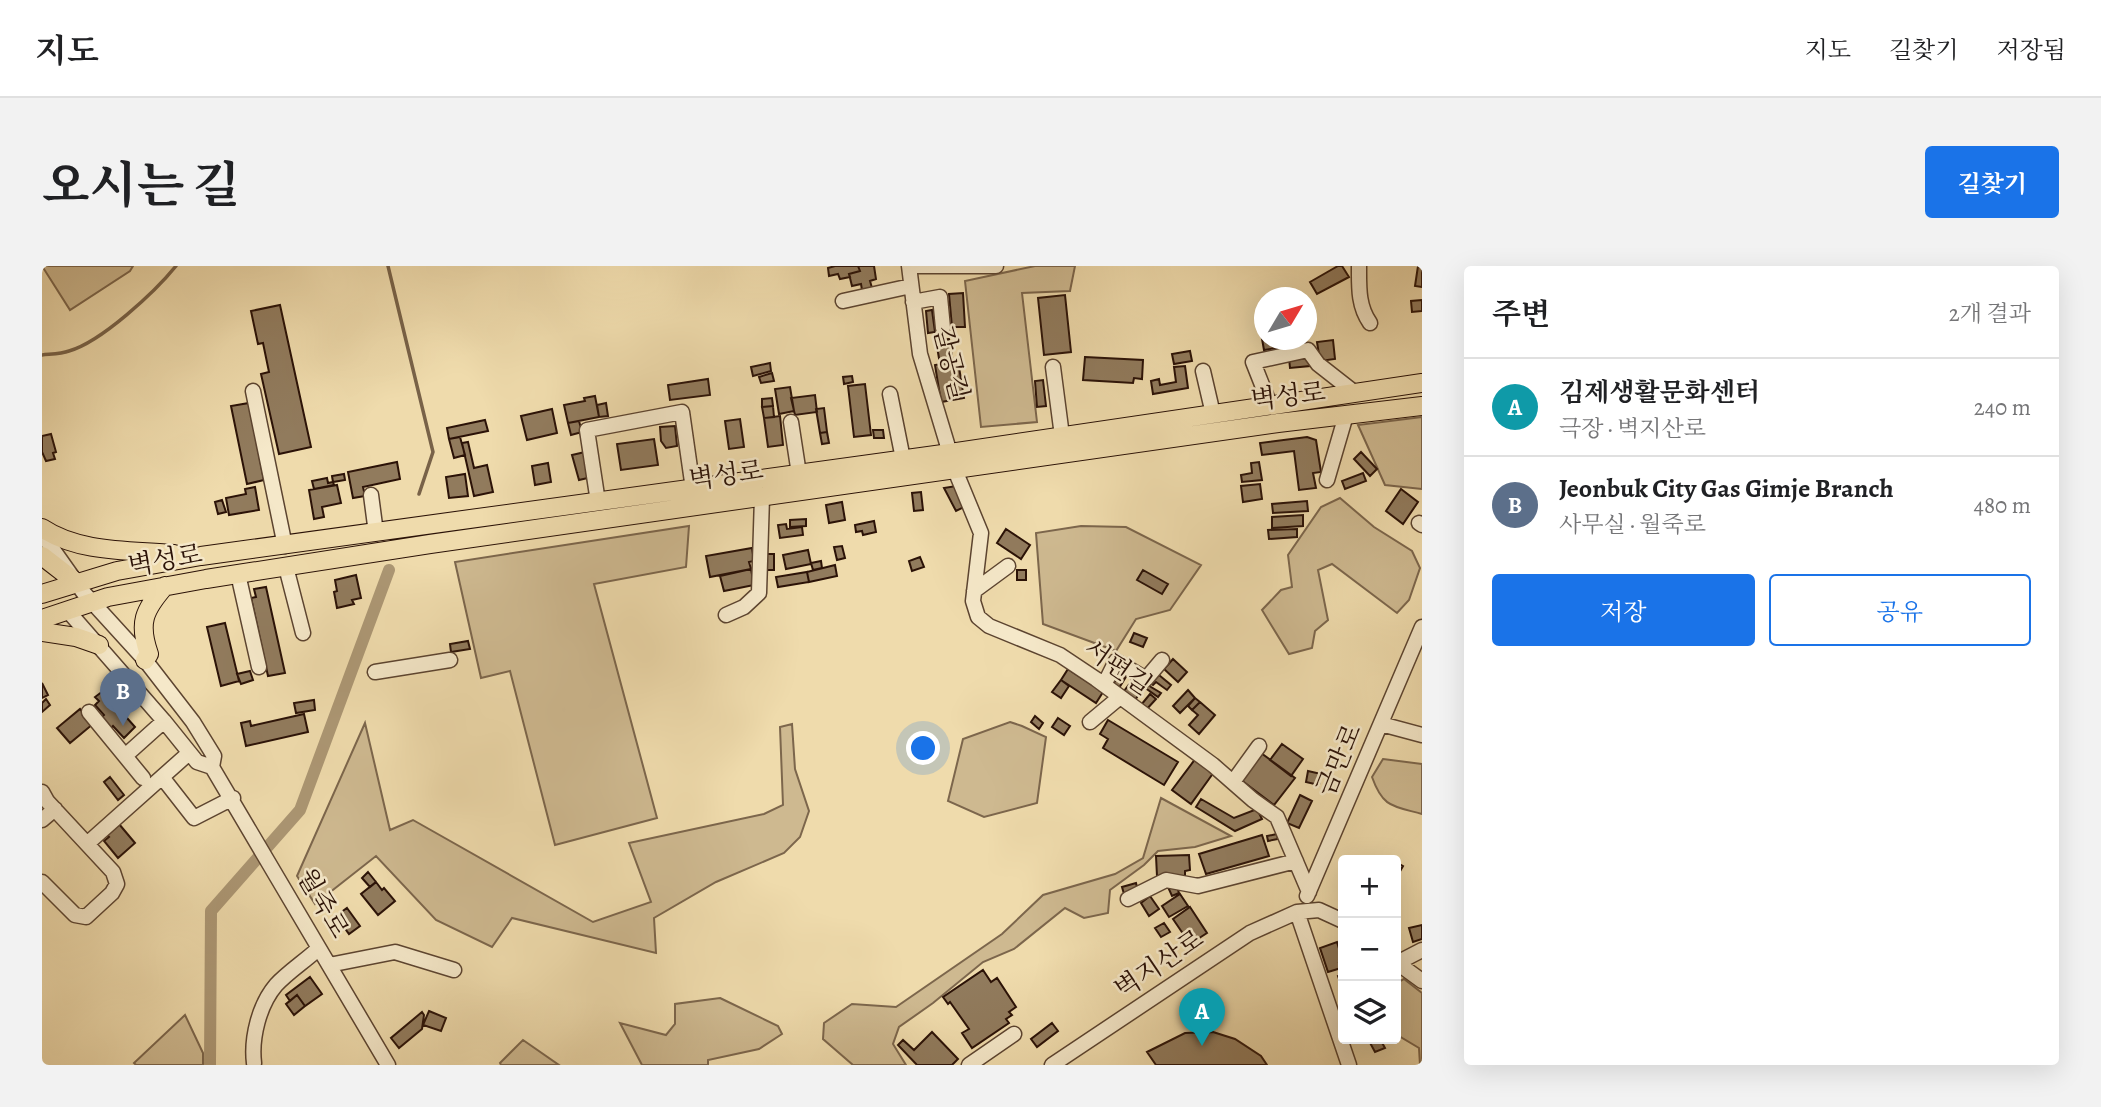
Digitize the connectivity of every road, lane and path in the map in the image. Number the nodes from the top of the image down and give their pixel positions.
1 (911, 266) edge
2 (996, 266) edge
3 (1359, 266) edge
4 (911, 286) junction
5 (843, 301) dead end
6 (913, 302) junction
7 (1370, 323) dead end
8 (943, 328) dead end
9 (1053, 368) dead end
10 (1203, 371) dead end
11 (1422, 383) edge
12 (253, 391) dead end
13 (1355, 393) junction
14 (890, 394) dead end
15 (1270, 405) junction
16 (1422, 406) edge
17 (1213, 414) junction
18 (1346, 415) junction
19 (791, 422) dead end
20 (1062, 436) junction
21 (903, 459) junction
22 (953, 461) junction
23 (799, 474) junction
24 (1327, 480) dead end
25 (693, 488) junction
26 (371, 495) dead end
27 (762, 497) junction
28 (598, 502) junction
29 (42, 528) edge
30 (376, 533) junction
31 (42, 534) edge
32 (285, 546) junction
33 (42, 556) edge
34 (201, 556) junction
35 (1008, 566) dead end
36 (286, 567) junction
37 (238, 574) junction
38 (77, 583) junction
39 (165, 586) junction
40 (44, 590) edge
41 (974, 591) junction
42 (93, 602) junction
43 (68, 611) junction
44 (726, 615) dead end
45 (42, 619) edge
46 (1422, 626) edge
47 (42, 632) edge
48 (303, 633) dead end
49 (99, 645) junction
50 (145, 660) junction
51 (450, 660) dead end
52 (1162, 660) dead end
53 (259, 667) dead end
54 (375, 673) dead end
55 (1104, 685) junction
56 (1120, 697) junction
57 (89, 712) dead end
58 (164, 721) junction
59 (1090, 722) dead end
60 (1381, 724) junction
61 (1422, 734) edge
62 (1259, 747) dead end
63 (189, 753) junction
64 (125, 756) junction
65 (212, 767) junction
66 (162, 777) junction
67 (143, 778) dead end
68 (1233, 782) junction
69 (42, 792) edge
70 (233, 797) junction
71 (55, 809) junction
72 (42, 820) edge
73 (88, 843) junction
74 (1296, 861) junction
75 (42, 882) edge
76 (1310, 892) junction
77 (1128, 899) dead end
78 (1297, 912) junction
79 (1338, 919) edge
80 (318, 949) junction
81 (1422, 950) edge
82 (1401, 960) edge
83 (329, 965) junction
84 (1401, 966) edge
85 (454, 970) dead end
86 (1422, 981) edge
87 (1014, 1034) dead end
88 (254, 1063) edge
89 (388, 1065) edge
90 (969, 1065) edge
91 (1052, 1065) edge
92 (1349, 1065) edge

1 - 2 street
1 - 4 street, 갈공길
3 - 7 street
4 - 5 street
4 - 6 street, 갈공길
6 - 8 street
6 - 22 street, 갈공길
9 - 20 street
10 - 17 street
11 - 13 main road, 벽성로
12 - 32 street
13 - 15 main road, 벽성로
13 - 15 street
14 - 21 street
15 - 17 main road, 벽성로
16 - 18 main road, 벽성로
17 - 20 main road, 벽성로
18 - 22 main road, 벽성로
18 - 24 street
19 - 23 street
20 - 22 main road, 벽성로
21 - 22 main road, 벽성로
21 - 23 main road, 벽성로
22 - 27 main road, 벽성로
22 - 41 street, 서편길
23 - 25 main road, 벽성로
25 - 28 main road, 벽성로
25 - 28 street
26 - 30 street
27 - 36 main road, 벽성로
27 - 44 street
28 - 30 main road, 벽성로
29 - 34 main road
30 - 32 main road, 벽성로
31 - 38 street
32 - 34 main road, 벽성로
33 - 38 main road, 월죽로
34 - 38 main road, 벽성로
35 - 41 street
36 - 37 main road, 벽성로
36 - 48 street
37 - 39 main road, 벽성로
37 - 53 street
38 - 40 main road, 벽성로
38 - 42 street, 월죽로
39 - 42 main road, 벽성로
39 - 50 main road
40 - 43 main road, 월죽로
41 - 55 street, 서편길
42 - 43 main road, 벽성로
42 - 50 street, 월죽로
43 - 45 main road, 벽성로
43 - 49 street, 월죽로
46 - 60 street, 금만로
47 - 49 main road
49 - 58 street, 월죽로
50 - 65 street, 월죽로
51 - 54 street
52 - 55 street
55 - 56 street, 서편길
56 - 59 street
56 - 68 street, 서편길
57 - 64 street
58 - 63 street, 월죽로
58 - 64 street
60 - 61 street
60 - 76 street, 금만로
62 - 68 street
63 - 65 street, 월죽로
63 - 66 street
64 - 67 street
65 - 70 street, 월죽로
66 - 70 street
66 - 73 street
68 - 74 street, 서편길
69 - 71 street
70 - 80 street, 월죽로
71 - 72 street
71 - 73 street
73 - 75 street
74 - 76 street, 서편길
74 - 77 street
76 - 78 street, 금만로
78 - 79 street
78 - 91 street, 벽지산로
78 - 92 street
80 - 83 street, 월죽로
80 - 88 street
81 - 82 street
83 - 85 street
83 - 89 street, 월죽로
84 - 86 street
87 - 90 street

